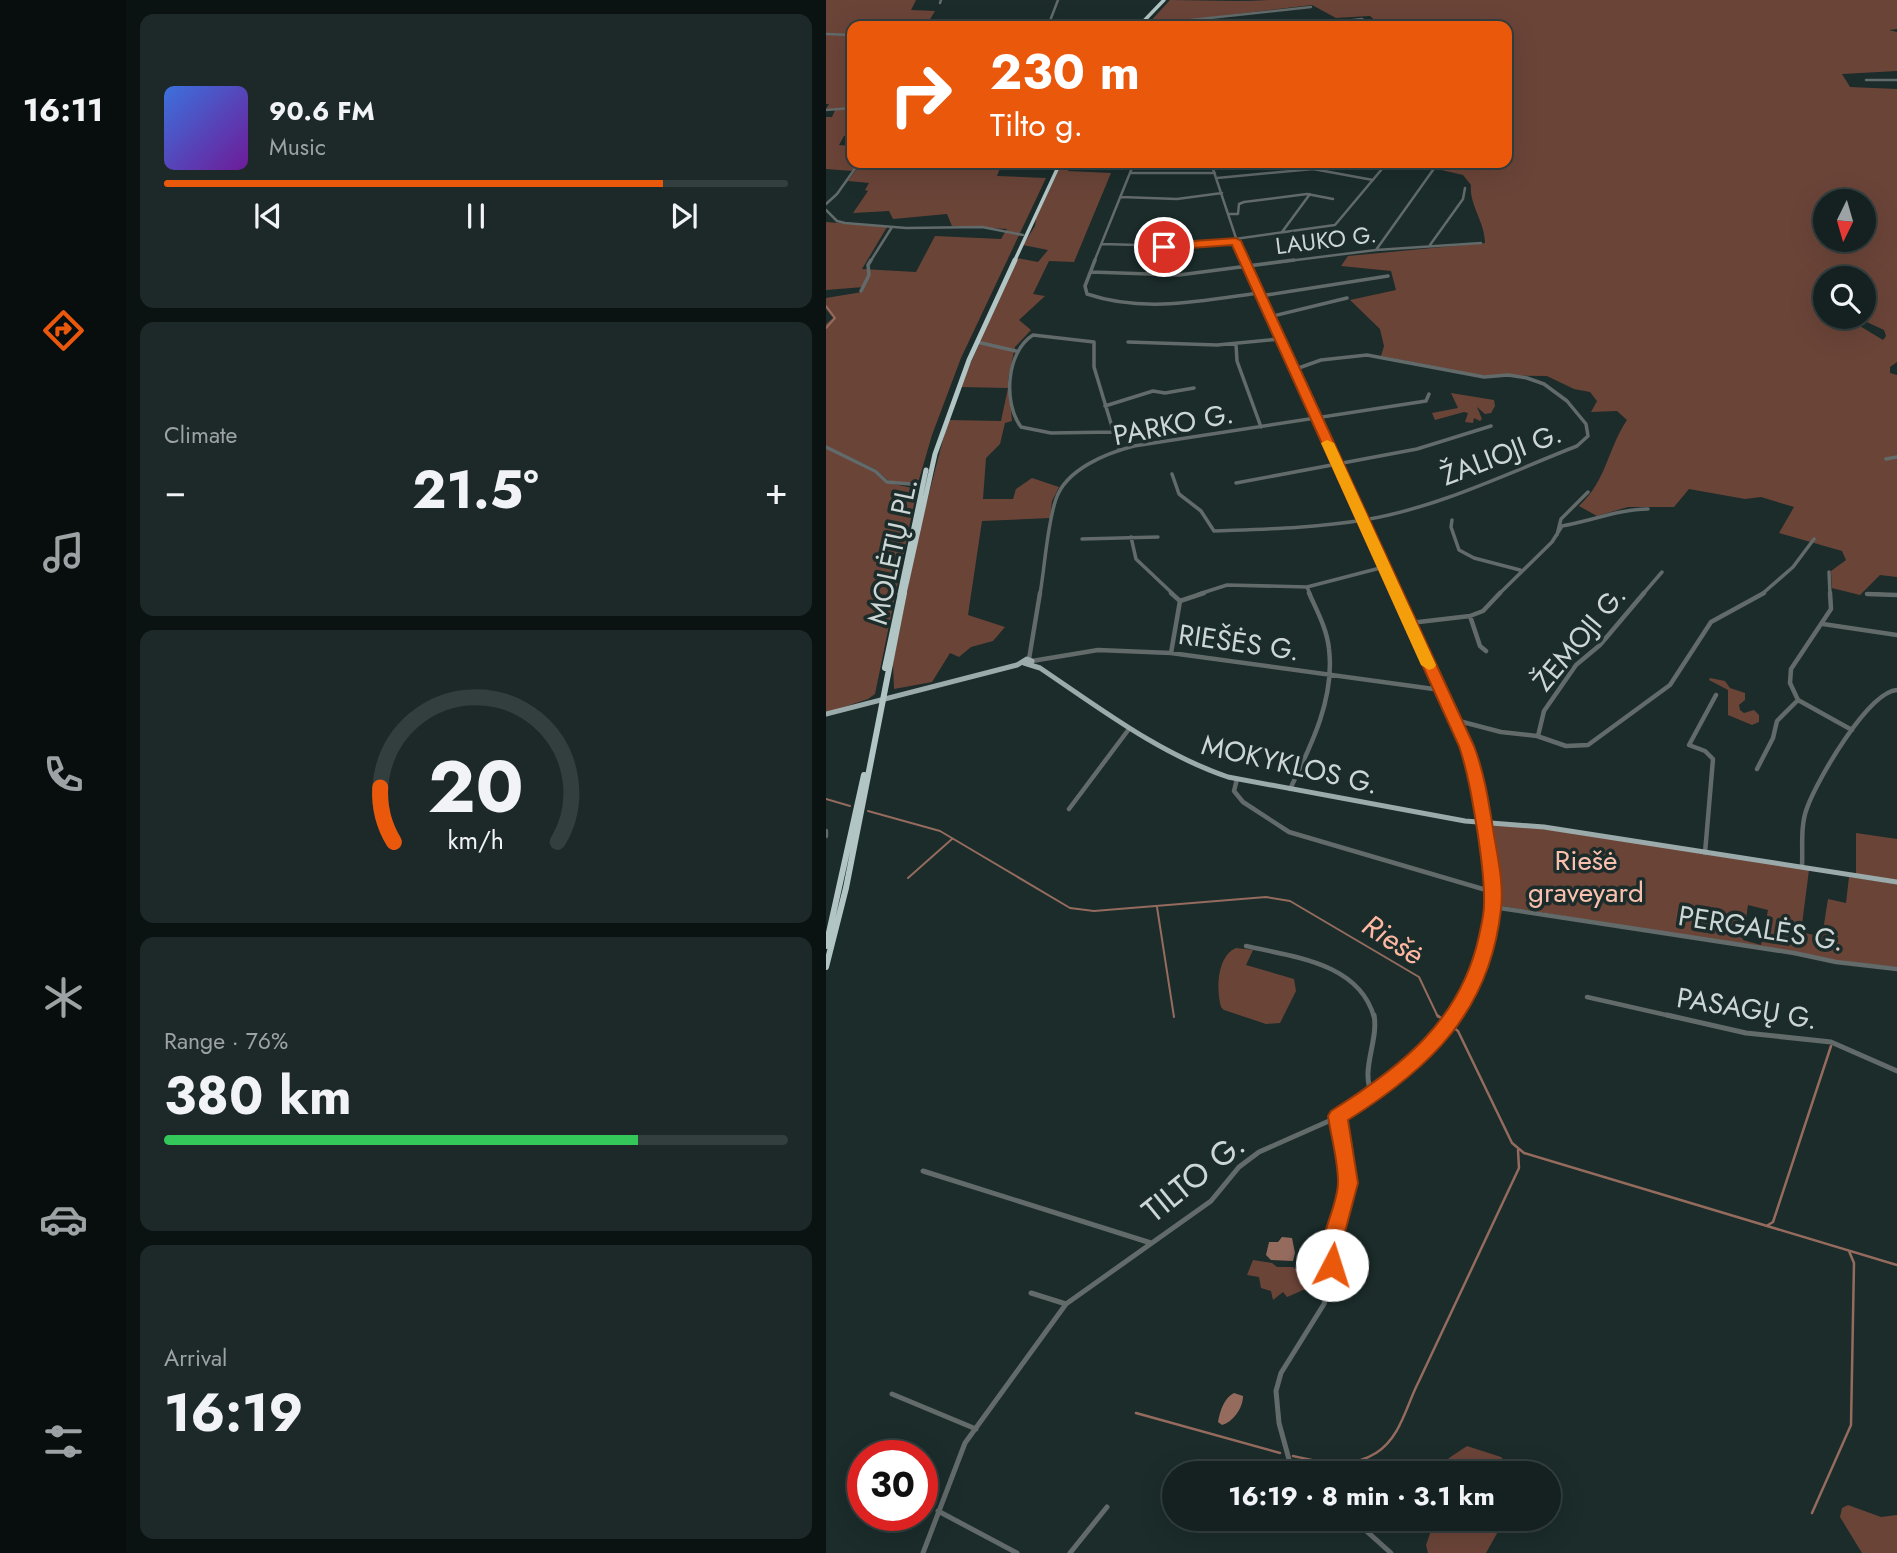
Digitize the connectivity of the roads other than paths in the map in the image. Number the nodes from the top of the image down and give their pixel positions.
1 (1058, 0) edge
2 (1166, 0) edge
3 (1311, 7) dead end
4 (1050, 21) edge
5 (1146, 21) edge
6 (1189, 21) edge
7 (1341, 21) edge
8 (1368, 21) edge
9 (826, 34) edge
10 (847, 35) edge
11 (1866, 80) dead end
12 (1897, 80) edge
13 (847, 108) edge
14 (826, 110) edge
15 (856, 168) edge
16 (1056, 168) edge
17 (1056, 168) edge
18 (1132, 168) edge
19 (1214, 168) edge
20 (1383, 168) edge
21 (1434, 168) edge
22 (1130, 173) junction
23 (1216, 175) junction
24 (1373, 180) junction
25 (1465, 188) dead end
26 (1222, 194) junction
27 (1310, 194) junction
28 (1121, 197) junction
29 (1333, 199) dead end
30 (826, 204) edge
31 (826, 210) edge
32 (1227, 214) junction
33 (892, 227) junction
34 (1282, 233) junction
35 (1023, 235) junction
36 (1235, 240) junction
37 (1480, 243) dead end
38 (1102, 244) junction
39 (1429, 245) junction
40 (1376, 250) junction
41 (1245, 265) junction
42 (1091, 272) junction
43 (1388, 276) dead end
44 (861, 291) dead end
45 (1259, 295) junction
46 (1347, 298) dead end
47 (1269, 317) junction
48 (1279, 339) junction
49 (977, 342) junction
50 (1128, 342) dead end
51 (1236, 344) junction
52 (1016, 351) junction
53 (1293, 370) junction
54 (1194, 388) dead end
55 (1429, 394) dead end
56 (1105, 406) junction
57 (1316, 419) junction
58 (1491, 426) dead end
59 (1261, 427) junction
60 (1113, 432) junction
61 (826, 447) edge
62 (1119, 450) junction
63 (1897, 457) edge
64 (1886, 460) dead end
65 (1337, 465) junction
66 (1172, 474) dead end
67 (1236, 484) dead end
68 (922, 485) junction
69 (1588, 492) dead end
70 (1647, 509) dead end
71 (1362, 520) junction
72 (1452, 520) dead end
73 (1557, 535) junction
74 (1131, 537) junction
75 (1158, 537) dead end
76 (1082, 539) dead end
77 (1814, 539) dead end
78 (1384, 567) junction
79 (1520, 570) junction
80 (1662, 572) dead end
81 (1829, 572) dead end
82 (1307, 587) junction
83 (1867, 594) dead end
84 (1897, 595) edge
85 (1180, 601) junction
86 (1469, 616) junction
87 (1410, 623) junction
88 (1823, 624) junction
89 (1897, 635) edge
90 (1486, 651) dead end
91 (1171, 653) junction
92 (1029, 662) junction
93 (1328, 676) junction
94 (1441, 690) junction
95 (1897, 690) edge
96 (1716, 695) dead end
97 (881, 698) junction
98 (1798, 700) junction
99 (826, 713) edge
100 (1455, 720) junction
101 (1129, 729) junction
102 (1852, 730) junction
103 (1538, 736) junction
104 (1757, 769) dead end
105 (1237, 779) junction
106 (1290, 789) junction
107 (1069, 809) dead end
108 (1483, 822) junction
109 (1705, 853) junction
110 (1802, 867) junction
111 (1897, 882) edge
112 (1493, 892) junction
113 (1493, 907) junction
114 (826, 946) edge
115 (1246, 946) dead end
116 (826, 967) edge
117 (1897, 969) edge
118 (1587, 997) dead end
119 (1897, 1071) edge
120 (1373, 1095) junction
121 (1338, 1116) junction
122 (923, 1171) dead end
123 (1152, 1243) junction
124 (1031, 1293) dead end
125 (1066, 1304) junction
126 (892, 1394) dead end
127 (976, 1429) junction
128 (1289, 1461) edge
129 (1107, 1507) dead end
130 (938, 1511) joint
131 (931, 1531) edge
132 (1366, 1531) edge
133 (923, 1553) edge
134 (1017, 1553) edge
135 (1070, 1553) edge
136 (1391, 1553) edge

1 - 4 street
2 - 5 highway
3 - 6 street
7 - 8 street
9 - 10 street
11 - 12 street
13 - 14 street
15 - 30 street
16 - 35 highway, MOLĖTŲ PL.
17 - 49 highway, MOLĖTŲ PL.
18 - 22 street
19 - 23 street, TILTO G.
20 - 24 street
21 - 40 street
22 - 23 street
22 - 28 street
23 - 24 street
23 - 26 street, TILTO G.
24 - 34 street
25 - 39 street
26 - 28 street
26 - 32 street, TILTO G.
27 - 29 street
27 - 32 street
27 - 34 street
28 - 38 street
31 - 33 street
32 - 36 street, TILTO G.
33 - 35 street
33 - 44 street
34 - 36 street
35 - 68 highway, MOLĖTŲ PL.
36 - 38 street
36 - 41 street, TILTO G.
37 - 39 street, LAUKO G.
38 - 42 street
39 - 40 street, LAUKO G.
40 - 41 street, LAUKO G.
41 - 42 street, LAUKO G.
41 - 45 street, TILTO G.
42 - 45 street
43 - 45 street
45 - 47 street, TILTO G.
46 - 47 street
47 - 48 street, TILTO G.
48 - 51 street
48 - 53 street, TILTO G.
49 - 52 street
49 - 97 highway, MOLĖTŲ PL.
50 - 51 street
51 - 59 street
52 - 56 street
52 - 60 street
53 - 57 street, TILTO G.
53 - 71 street, ŽALIOJI G.
54 - 56 street
55 - 57 street, PARKO G.
56 - 60 street
57 - 59 street, PARKO G.
57 - 65 street, TILTO G.
58 - 65 street
59 - 62 street, PARKO G.
60 - 62 street
61 - 68 street
62 - 92 street, PARKO G.
63 - 64 street
65 - 67 street
65 - 71 street, TILTO G.
66 - 71 street, ŽALIOJI G.
68 - 97 highway, MOLĖTŲ PL.
69 - 73 street
70 - 73 street
71 - 78 street, TILTO G.
72 - 79 street
73 - 79 street
74 - 75 street
74 - 76 street
74 - 85 street
77 - 103 street
78 - 82 street
78 - 87 street, TILTO G.
79 - 86 street
80 - 103 street, ŽEMOJI G.
81 - 88 street
82 - 85 street
82 - 93 street
83 - 84 street
85 - 91 street
86 - 87 street
86 - 90 street
87 - 94 street, TILTO G.
88 - 89 street
88 - 98 street
91 - 92 street, RIEŠĖS G.
91 - 93 street, RIEŠĖS G.
92 - 97 main road
92 - 101 main road, MOKYKLOS G.
93 - 94 street, RIEŠĖS G.
93 - 106 street
94 - 100 street, TILTO G.
95 - 102 street
96 - 109 street
97 - 99 main road
97 - 114 highway, MOLĖTŲ PL.
97 - 116 highway, MOLĖTŲ PL.
98 - 102 street
98 - 104 street
100 - 103 street
100 - 108 street, TILTO G.
101 - 105 main road, MOKYKLOS G.
101 - 107 street
102 - 110 street
105 - 106 main road, MOKYKLOS G.
105 - 112 street
106 - 108 main road, MOKYKLOS G.
108 - 109 main road, MOKYKLOS G.
108 - 112 street, TILTO G.
109 - 110 main road, MOKYKLOS G.
110 - 111 main road, MOKYKLOS G.
112 - 113 street, TILTO G.
113 - 117 street, PERGALĖS G.
113 - 120 street, TILTO G.
115 - 120 street
118 - 119 street, PASAGŲ G.
120 - 121 street, TILTO G.
121 - 123 street, TILTO G.
121 - 128 street
122 - 123 street
123 - 125 street, TILTO G.
124 - 125 street
125 - 127 street, TILTO G.
126 - 127 street
127 - 130 street, TILTO G.
129 - 135 street
130 - 134 street
131 - 133 street, TILTO G.
132 - 136 street

